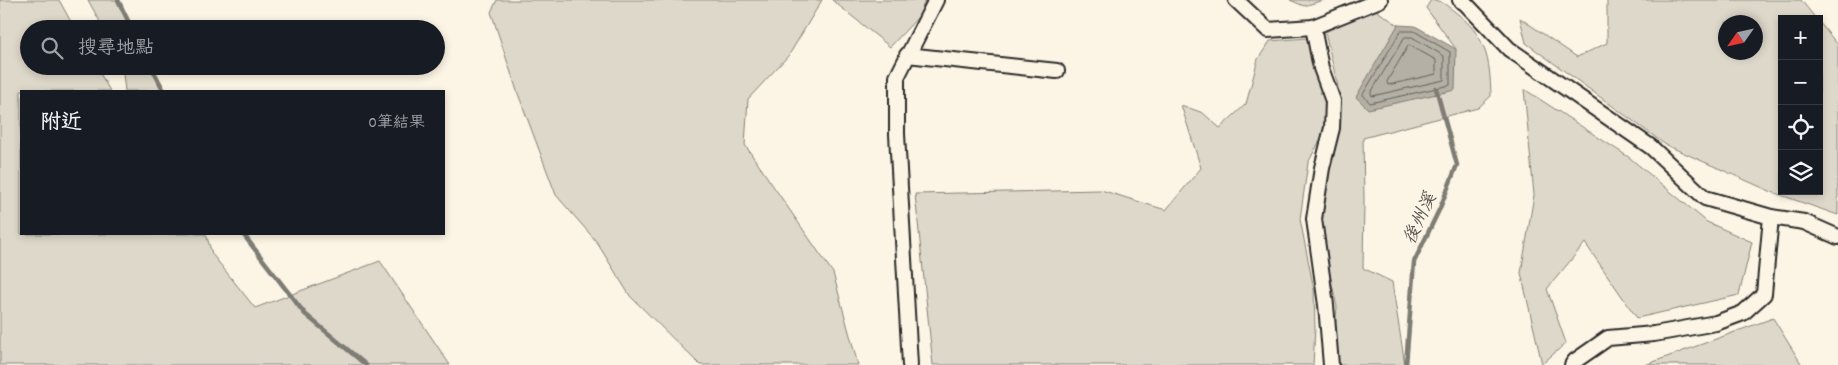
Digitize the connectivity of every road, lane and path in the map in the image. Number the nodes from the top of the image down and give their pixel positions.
1 (936, 0) edge
2 (1236, 0) edge
3 (1380, 0) edge
4 (1460, 0) edge
5 (1313, 26) junction
6 (907, 56) junction
7 (1057, 71) dead end
8 (1771, 217) junction
9 (1838, 237) edge
10 (910, 365) edge
11 (1331, 365) edge
12 (1572, 365) edge

1 - 6 street
2 - 5 street
3 - 5 street
4 - 8 street
5 - 11 street
6 - 7 street
6 - 10 street
8 - 9 street
8 - 12 street

